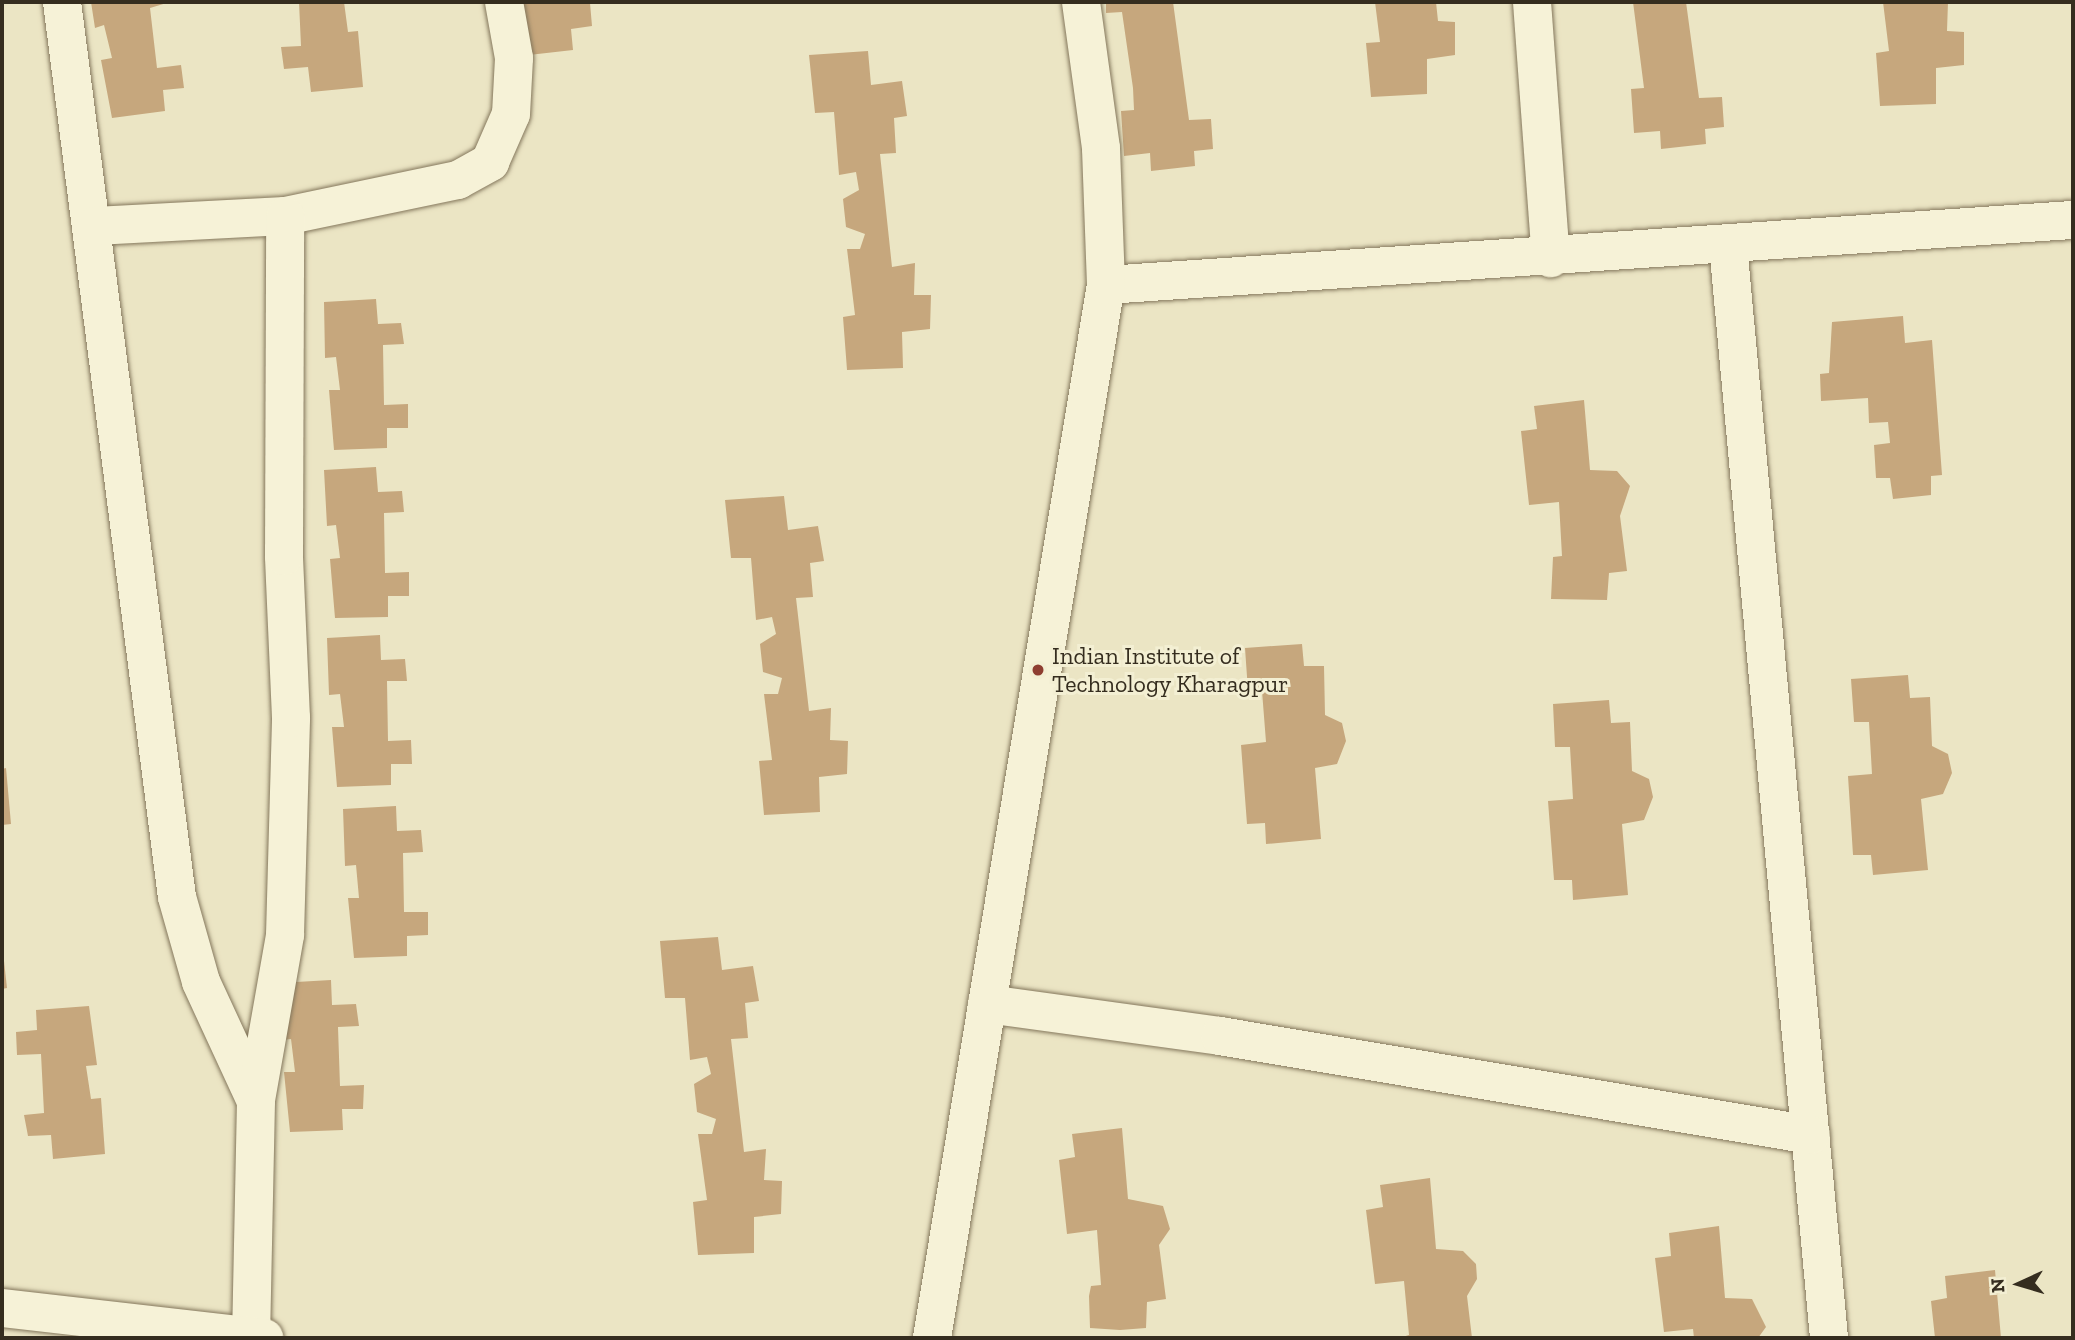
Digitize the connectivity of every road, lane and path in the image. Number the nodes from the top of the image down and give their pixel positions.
1 (62, 2) edge
2 (504, 2) edge
3 (1081, 2) edge
4 (1532, 2) edge
5 (285, 216) junction
6 (2073, 220) edge
7 (95, 226) junction
8 (1728, 245) junction
9 (1551, 258) junction
10 (1106, 285) junction
11 (987, 1004) junction
12 (256, 1101) junction
13 (1811, 1135) junction
14 (2, 1308) edge
15 (257, 1336) edge
16 (932, 1338) edge
17 (1829, 1338) edge

1 - 7 street
2 - 5 street
3 - 10 street
4 - 9 street
5 - 7 street
5 - 12 street
6 - 8 street
7 - 12 street
8 - 9 street
8 - 13 street
9 - 10 street
10 - 11 street
11 - 13 street
11 - 16 street
12 - 15 street
13 - 17 street
14 - 15 street

